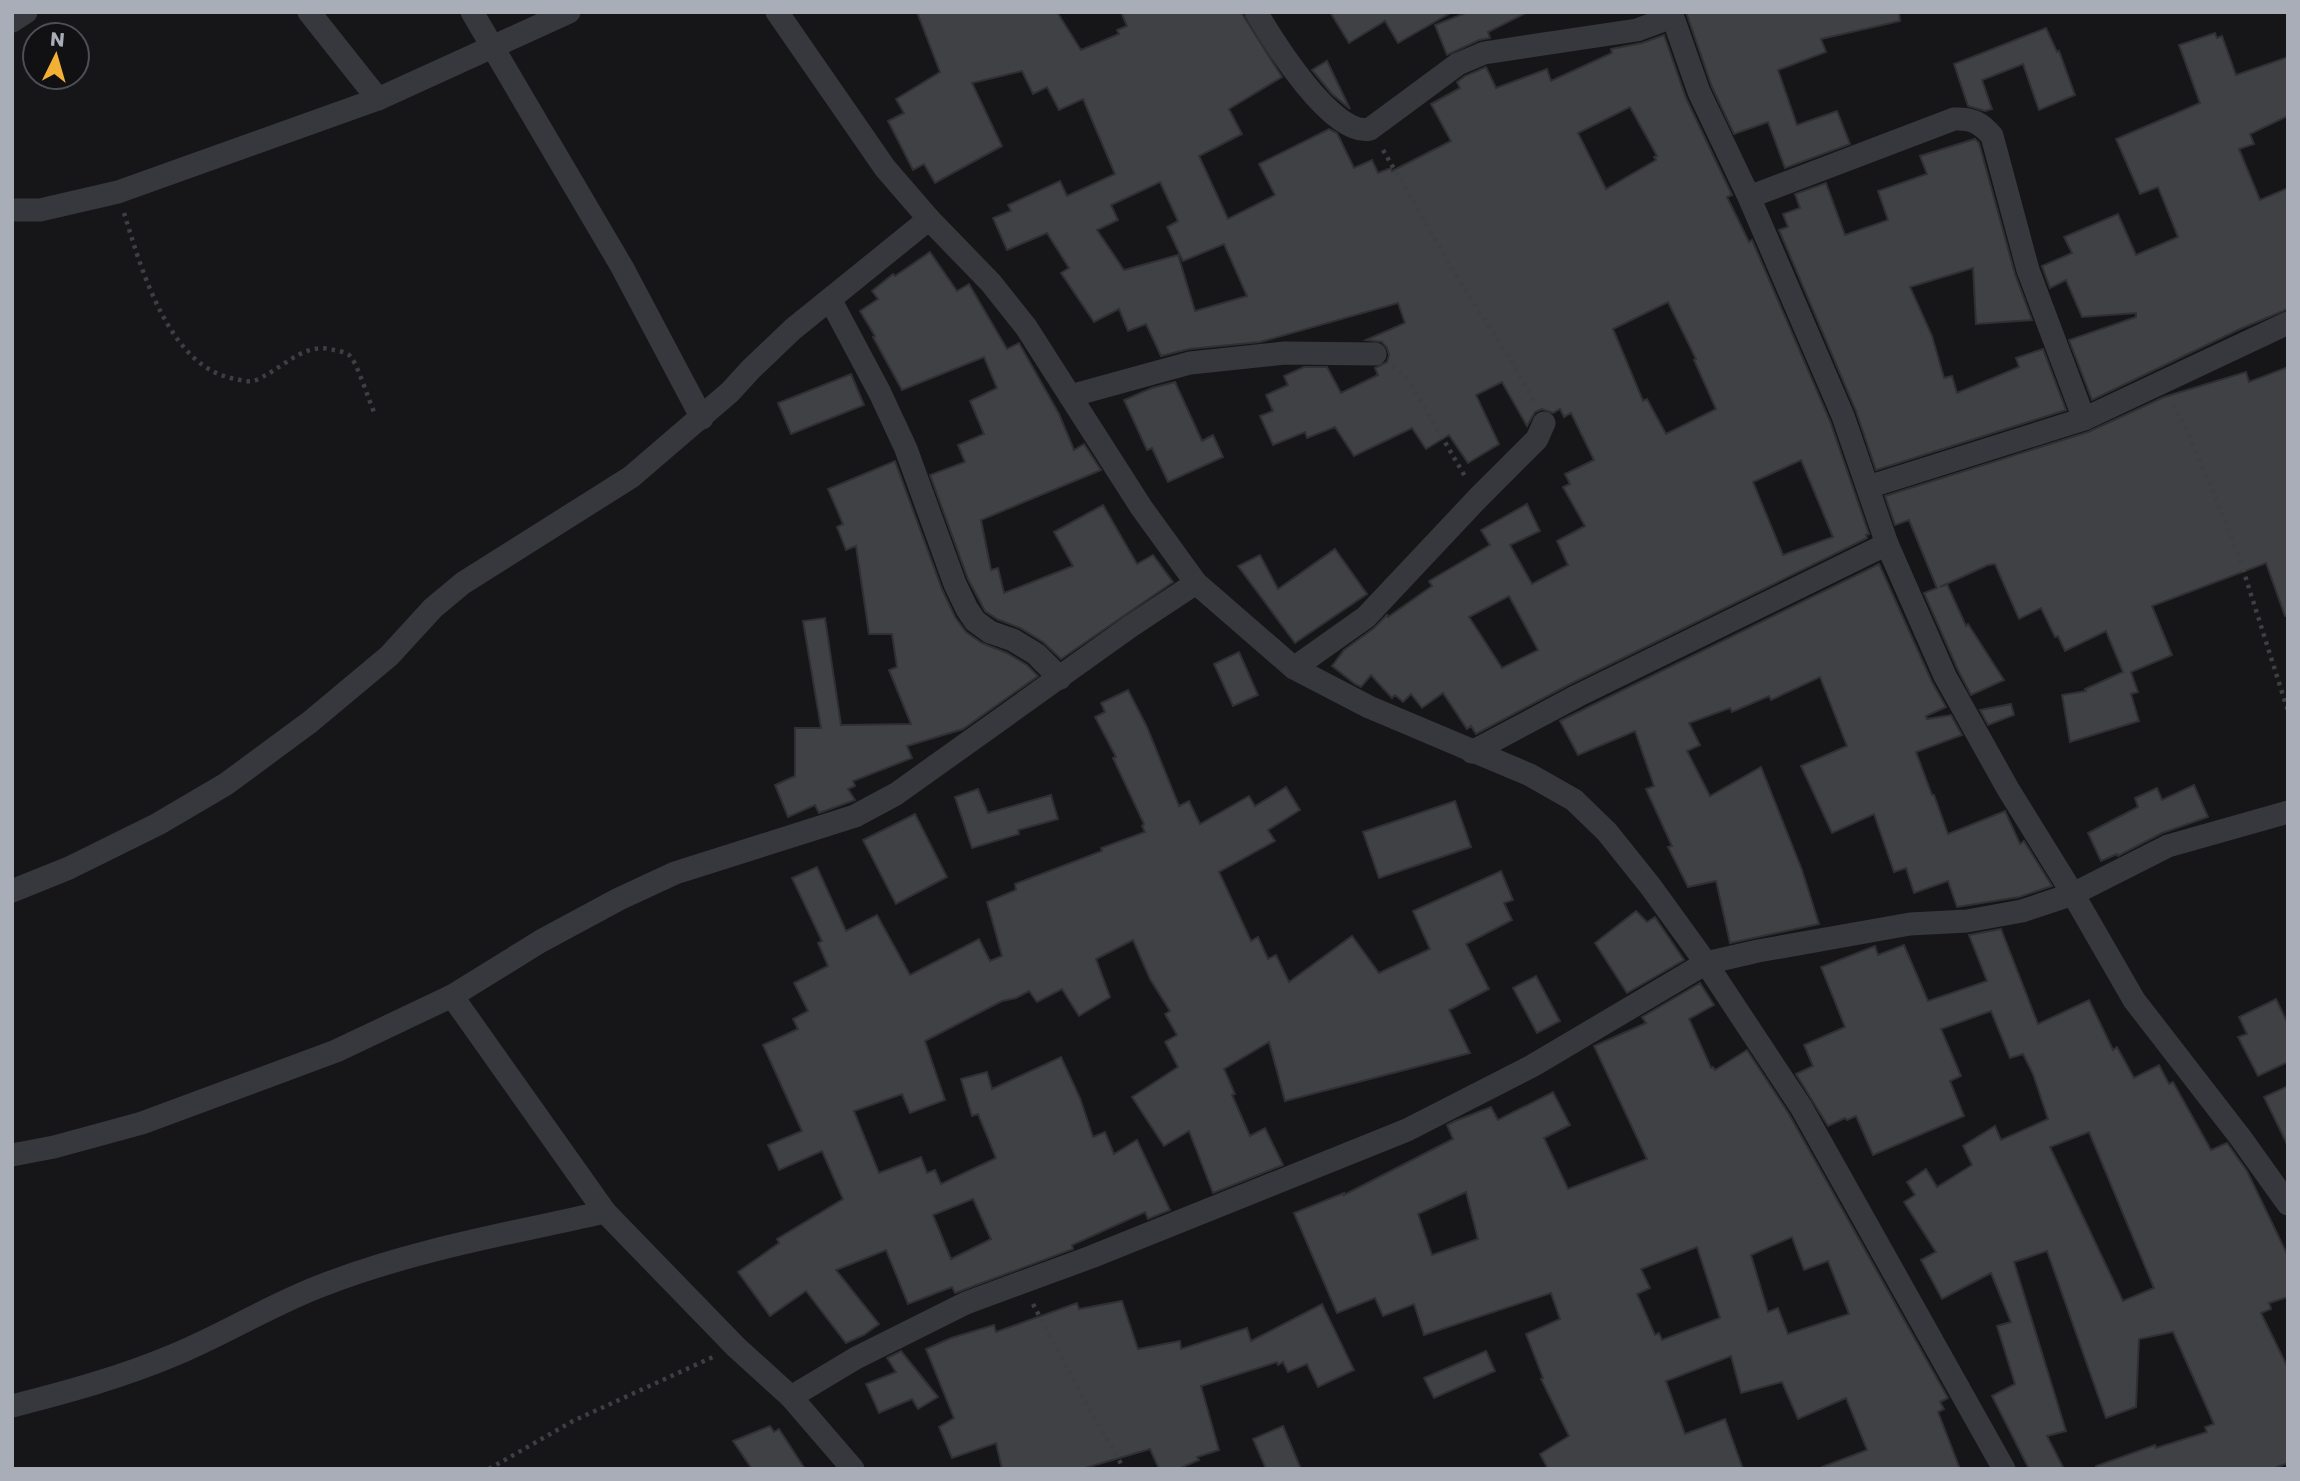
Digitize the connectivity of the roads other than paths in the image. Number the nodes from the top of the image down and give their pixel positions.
1 (26, 12) edge
2 (309, 12) edge
3 (472, 12) edge
4 (569, 12) edge
5 (777, 12) edge
6 (1256, 12) edge
7 (1672, 15) edge
8 (12, 21) edge
9 (494, 47) junction
10 (378, 99) junction
11 (1749, 197) junction
12 (12, 210) edge
13 (929, 219) junction
14 (831, 301) junction
15 (2288, 323) edge
16 (1375, 354) road end
17 (1070, 396) junction
18 (702, 418) junction
19 (2084, 419) junction
20 (1544, 423) road end
21 (1868, 487) junction
22 (1886, 544) junction
23 (1196, 583) junction
24 (1294, 668) junction
25 (1060, 678) junction
26 (1472, 752) junction
27 (2288, 812) edge
28 (12, 891) edge
29 (2073, 894) junction
30 (1706, 963) junction
31 (452, 996) junction
32 (12, 1155) edge
33 (2288, 1205) edge
34 (605, 1212) junction
35 (791, 1397) junction
36 (12, 1406) edge
37 (853, 1469) edge
38 (2004, 1469) edge

1 - 8 street
2 - 10 street
3 - 9 street
4 - 9 street
5 - 13 street
6 - 7 street
7 - 11 street
9 - 10 street
9 - 18 street
10 - 12 street
11 - 19 street
11 - 21 street
13 - 14 street
13 - 17 street
14 - 18 street
14 - 25 street
15 - 19 street
16 - 17 street
17 - 23 street
18 - 28 street
19 - 21 street
20 - 24 street
21 - 22 street
22 - 26 street
22 - 29 street
23 - 24 street
23 - 25 street
24 - 26 street
25 - 31 street
26 - 30 street
27 - 29 street
29 - 30 street
29 - 33 street
30 - 35 street
30 - 38 street
31 - 32 street
31 - 34 street
34 - 35 street
34 - 36 street
35 - 37 street

